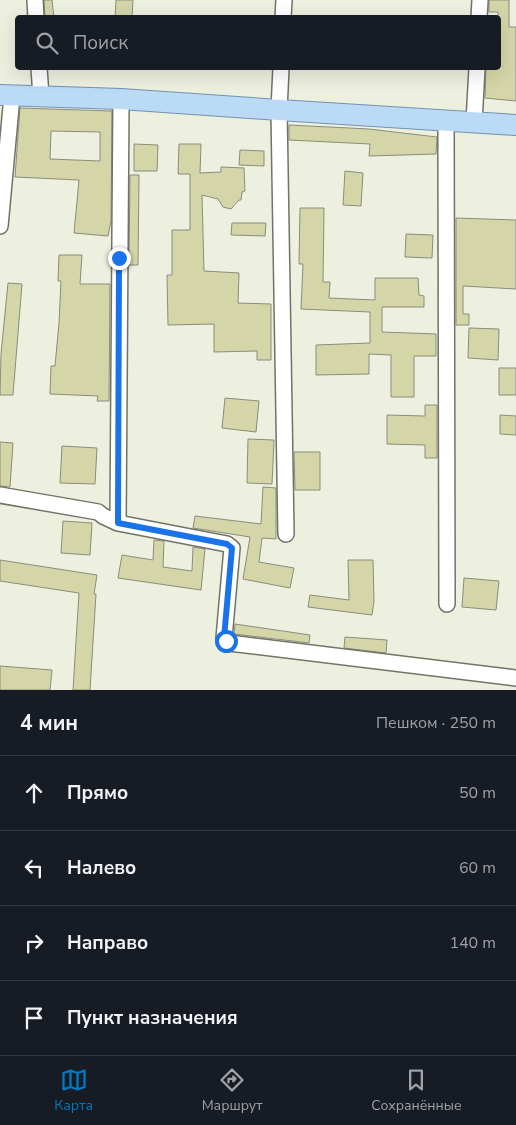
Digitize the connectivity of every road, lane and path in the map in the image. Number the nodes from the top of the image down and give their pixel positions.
1 (35, 0) edge
2 (284, 0) edge
3 (480, 0) edge
4 (36, 15) edge
5 (283, 15) edge
6 (479, 15) edge
7 (39, 70) edge
8 (281, 70) edge
9 (477, 70) edge
10 (6, 95) edge
11 (41, 96) junction
12 (121, 99) junction
13 (280, 110) junction
14 (446, 121) junction
15 (474, 122) junction
16 (516, 124) edge
17 (0, 226) edge
18 (0, 495) edge
19 (118, 523) junction
20 (286, 534) dead end
21 (447, 604) dead end
22 (516, 678) edge

1 - 4 street
2 - 5 street
3 - 6 street
7 - 11 street
8 - 13 street
9 - 15 street
10 - 11 main road
10 - 17 street
11 - 12 main road
12 - 13 main road
12 - 19 street
13 - 14 main road
13 - 20 street
14 - 15 main road
14 - 21 street
15 - 16 main road
18 - 19 street
19 - 22 street

